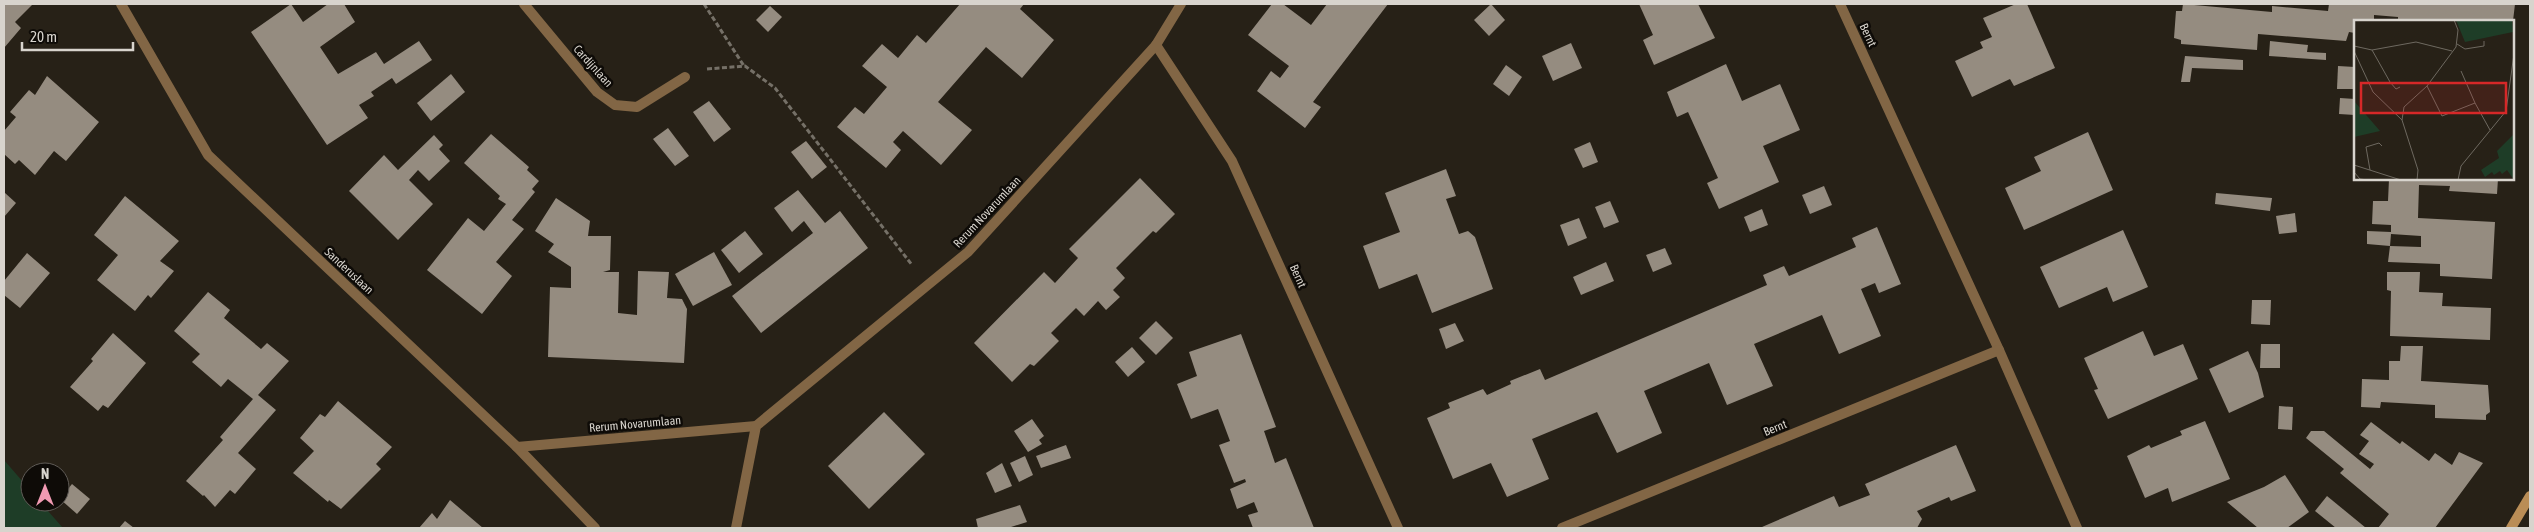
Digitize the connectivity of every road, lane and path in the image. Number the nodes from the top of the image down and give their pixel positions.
1 (121, 4) edge
2 (524, 4) edge
3 (704, 4) edge
4 (1181, 4) edge
5 (1840, 4) edge
6 (1156, 45) junction
7 (745, 66) junction
8 (685, 77) joint
9 (927, 286) junction
10 (1999, 350) junction
11 (756, 426) junction
12 (517, 447) junction
13 (2530, 496) edge
14 (595, 528) edge
15 (736, 528) edge
16 (1398, 528) edge
17 (1562, 528) edge
18 (2077, 528) edge
19 (2511, 528) edge

1 - 12 street, Sanderuslaan
2 - 8 street, Cardijnlaan
3 - 7 path
4 - 6 street, Rerum Novarumlaan
5 - 10 street, Bernt
6 - 9 street, Rerum Novarumlaan
6 - 16 street, Bernt
7 - 8 path
7 - 9 path
9 - 11 street, Rerum Novarumlaan
10 - 17 street, Bernt
10 - 18 street, Bernt
11 - 12 street, Rerum Novarumlaan
11 - 15 street
12 - 14 street, Sanderuslaan
13 - 19 main road

